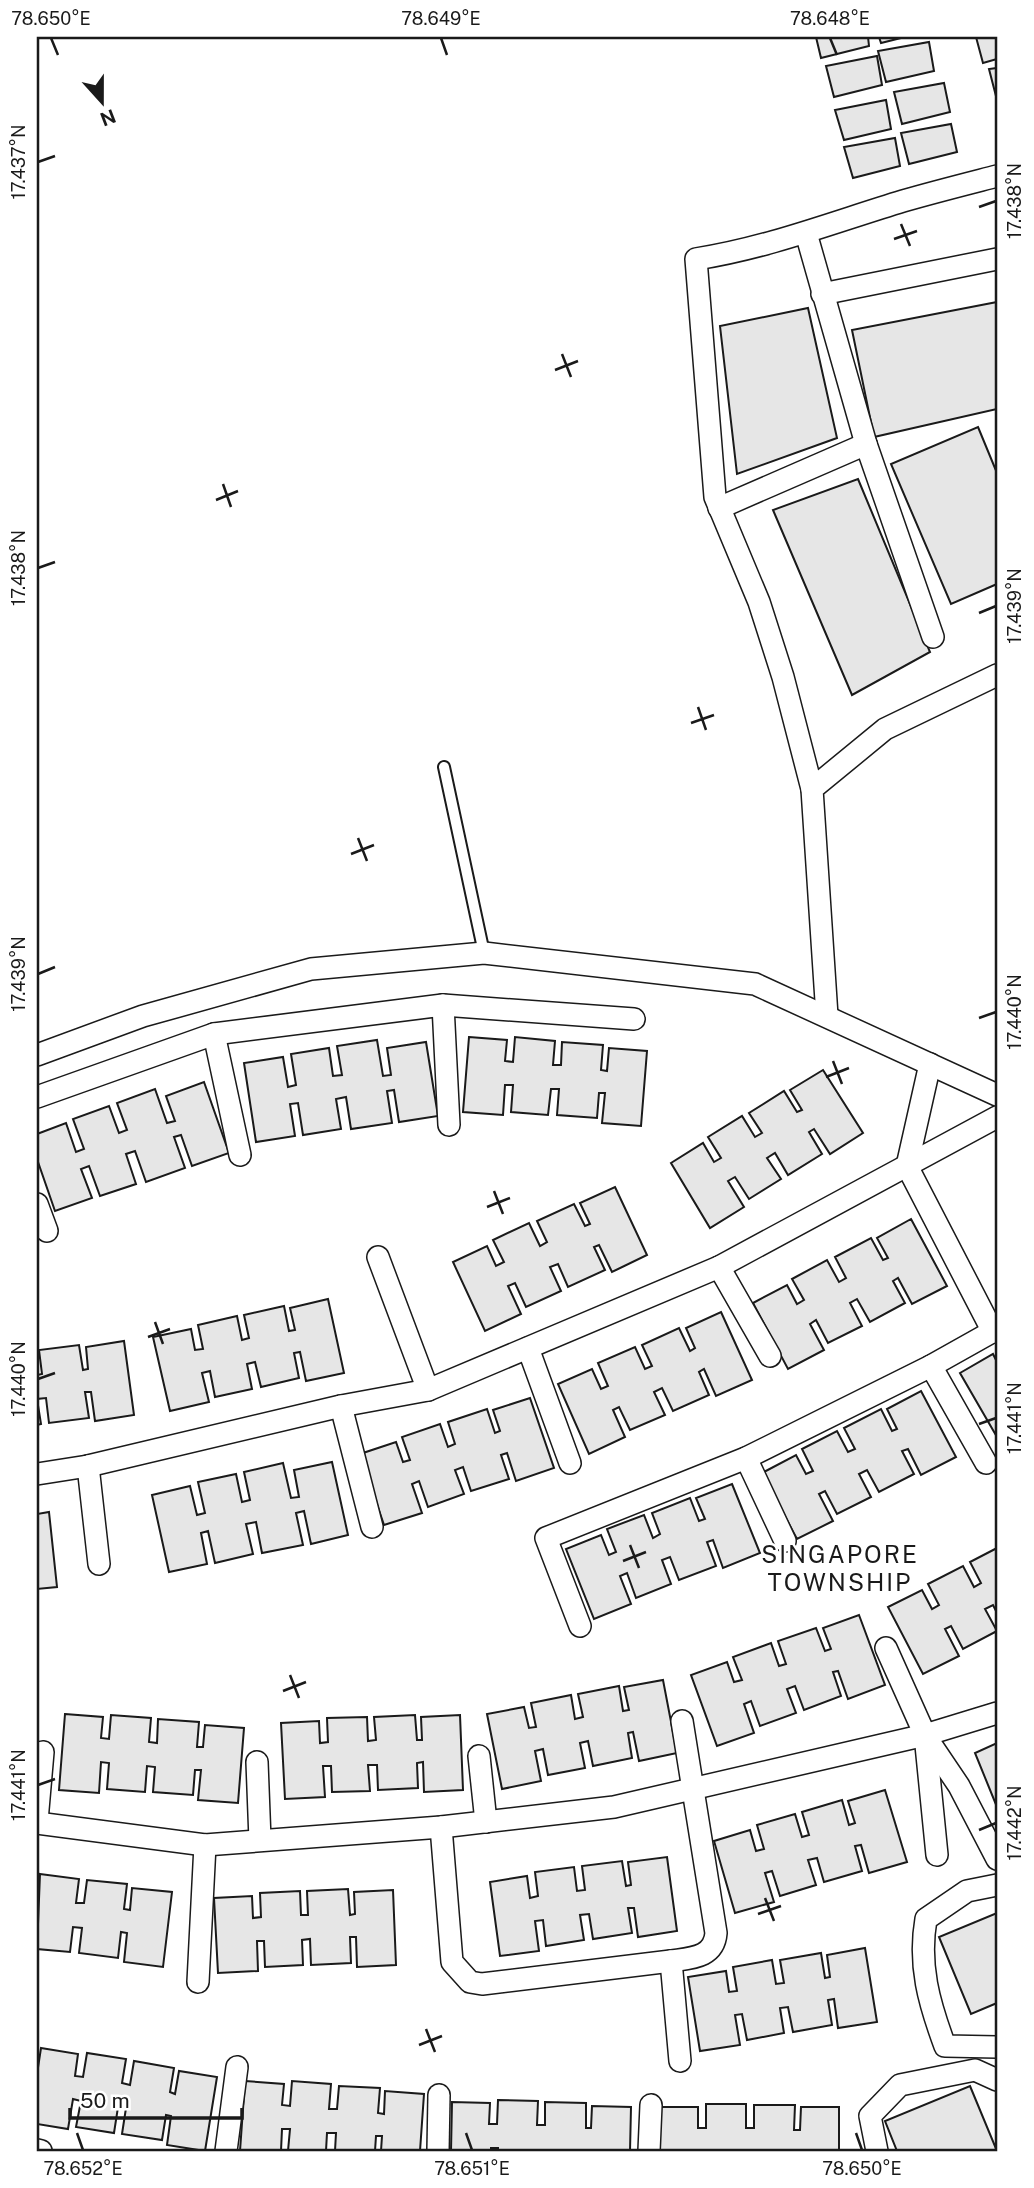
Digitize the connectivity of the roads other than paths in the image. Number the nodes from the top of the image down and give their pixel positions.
1 (997, 176) edge
2 (806, 233) junction
3 (997, 259) edge
4 (822, 294) junction
5 (866, 444) junction
6 (719, 508) junction
7 (933, 637) dead end
8 (997, 675) edge
9 (444, 767) dead end
10 (812, 789) junction
11 (484, 953) junction
12 (443, 1004) junction
13 (827, 1016) junction
14 (634, 1019) dead end
15 (214, 1034) junction
16 (37, 1055) edge
17 (930, 1064) junction
18 (997, 1095) edge
19 (37, 1097) edge
20 (997, 1117) edge
21 (449, 1125) dead end
22 (240, 1155) dead end
23 (907, 1166) junction
24 (37, 1204) edge
25 (47, 1231) dead end
26 (378, 1257) dead end
27 (719, 1267) junction
28 (995, 1331) edge
29 (528, 1348) junction
30 (771, 1356) dead end
31 (931, 1366) junction
32 (428, 1390) junction
33 (341, 1406) junction
34 (746, 1458) junction
35 (570, 1463) dead end
36 (986, 1463) dead end
37 (88, 1466) junction
38 (37, 1474) edge
39 (372, 1527) dead end
40 (785, 1541) dead end
41 (99, 1564) dead end
42 (580, 1626) dead end
43 (886, 1648) dead end
44 (997, 1713) edge
45 (682, 1721) dead end
46 (925, 1735) junction
47 (43, 1752) dead end
48 (479, 1756) dead end
49 (257, 1762) dead end
50 (692, 1790) junction
51 (37, 1822) edge
52 (486, 1822) junction
53 (441, 1827) junction
54 (260, 1840) junction
55 (205, 1845) junction
56 (937, 1854) dead end
57 (997, 1859) edge
58 (997, 1885) edge
59 (671, 1961) junction
60 (198, 1982) dead end
61 (997, 2047) edge
62 (680, 2061) dead end
63 (237, 2067) dead end
64 (997, 2080) edge
65 (439, 2095) dead end
66 (651, 2105) dead end
67 (226, 2151) edge
68 (438, 2151) edge
69 (649, 2151) edge
70 (877, 2151) edge

1 - 2 street
2 - 4 street
2 - 6 street
3 - 4 street
4 - 5 street
5 - 6 street
5 - 7 street
6 - 10 street
8 - 10 street
9 - 11 lane
10 - 13 street
11 - 13 street
11 - 16 street
12 - 14 street
12 - 15 street
12 - 21 street
13 - 17 street
15 - 19 street
15 - 22 street
17 - 18 street
17 - 23 street
20 - 23 street
23 - 27 street
23 - 28 street
24 - 25 street
26 - 32 street
27 - 29 street
27 - 30 street
28 - 31 street
29 - 32 street
29 - 35 street
31 - 34 street
31 - 36 street
32 - 33 street
33 - 37 street
33 - 39 street
34 - 40 street
34 - 42 street
37 - 38 street
37 - 41 street
43 - 46 street
44 - 46 street
45 - 50 street
46 - 50 street
46 - 56 street
46 - 57 street
47 - 51 street
48 - 52 street
49 - 54 street
50 - 52 street
50 - 59 street
51 - 55 street
52 - 53 street
53 - 54 street
53 - 59 street
54 - 55 street
55 - 60 street
58 - 61 street
59 - 62 street
63 - 67 street
64 - 70 street
65 - 68 street
66 - 69 street

